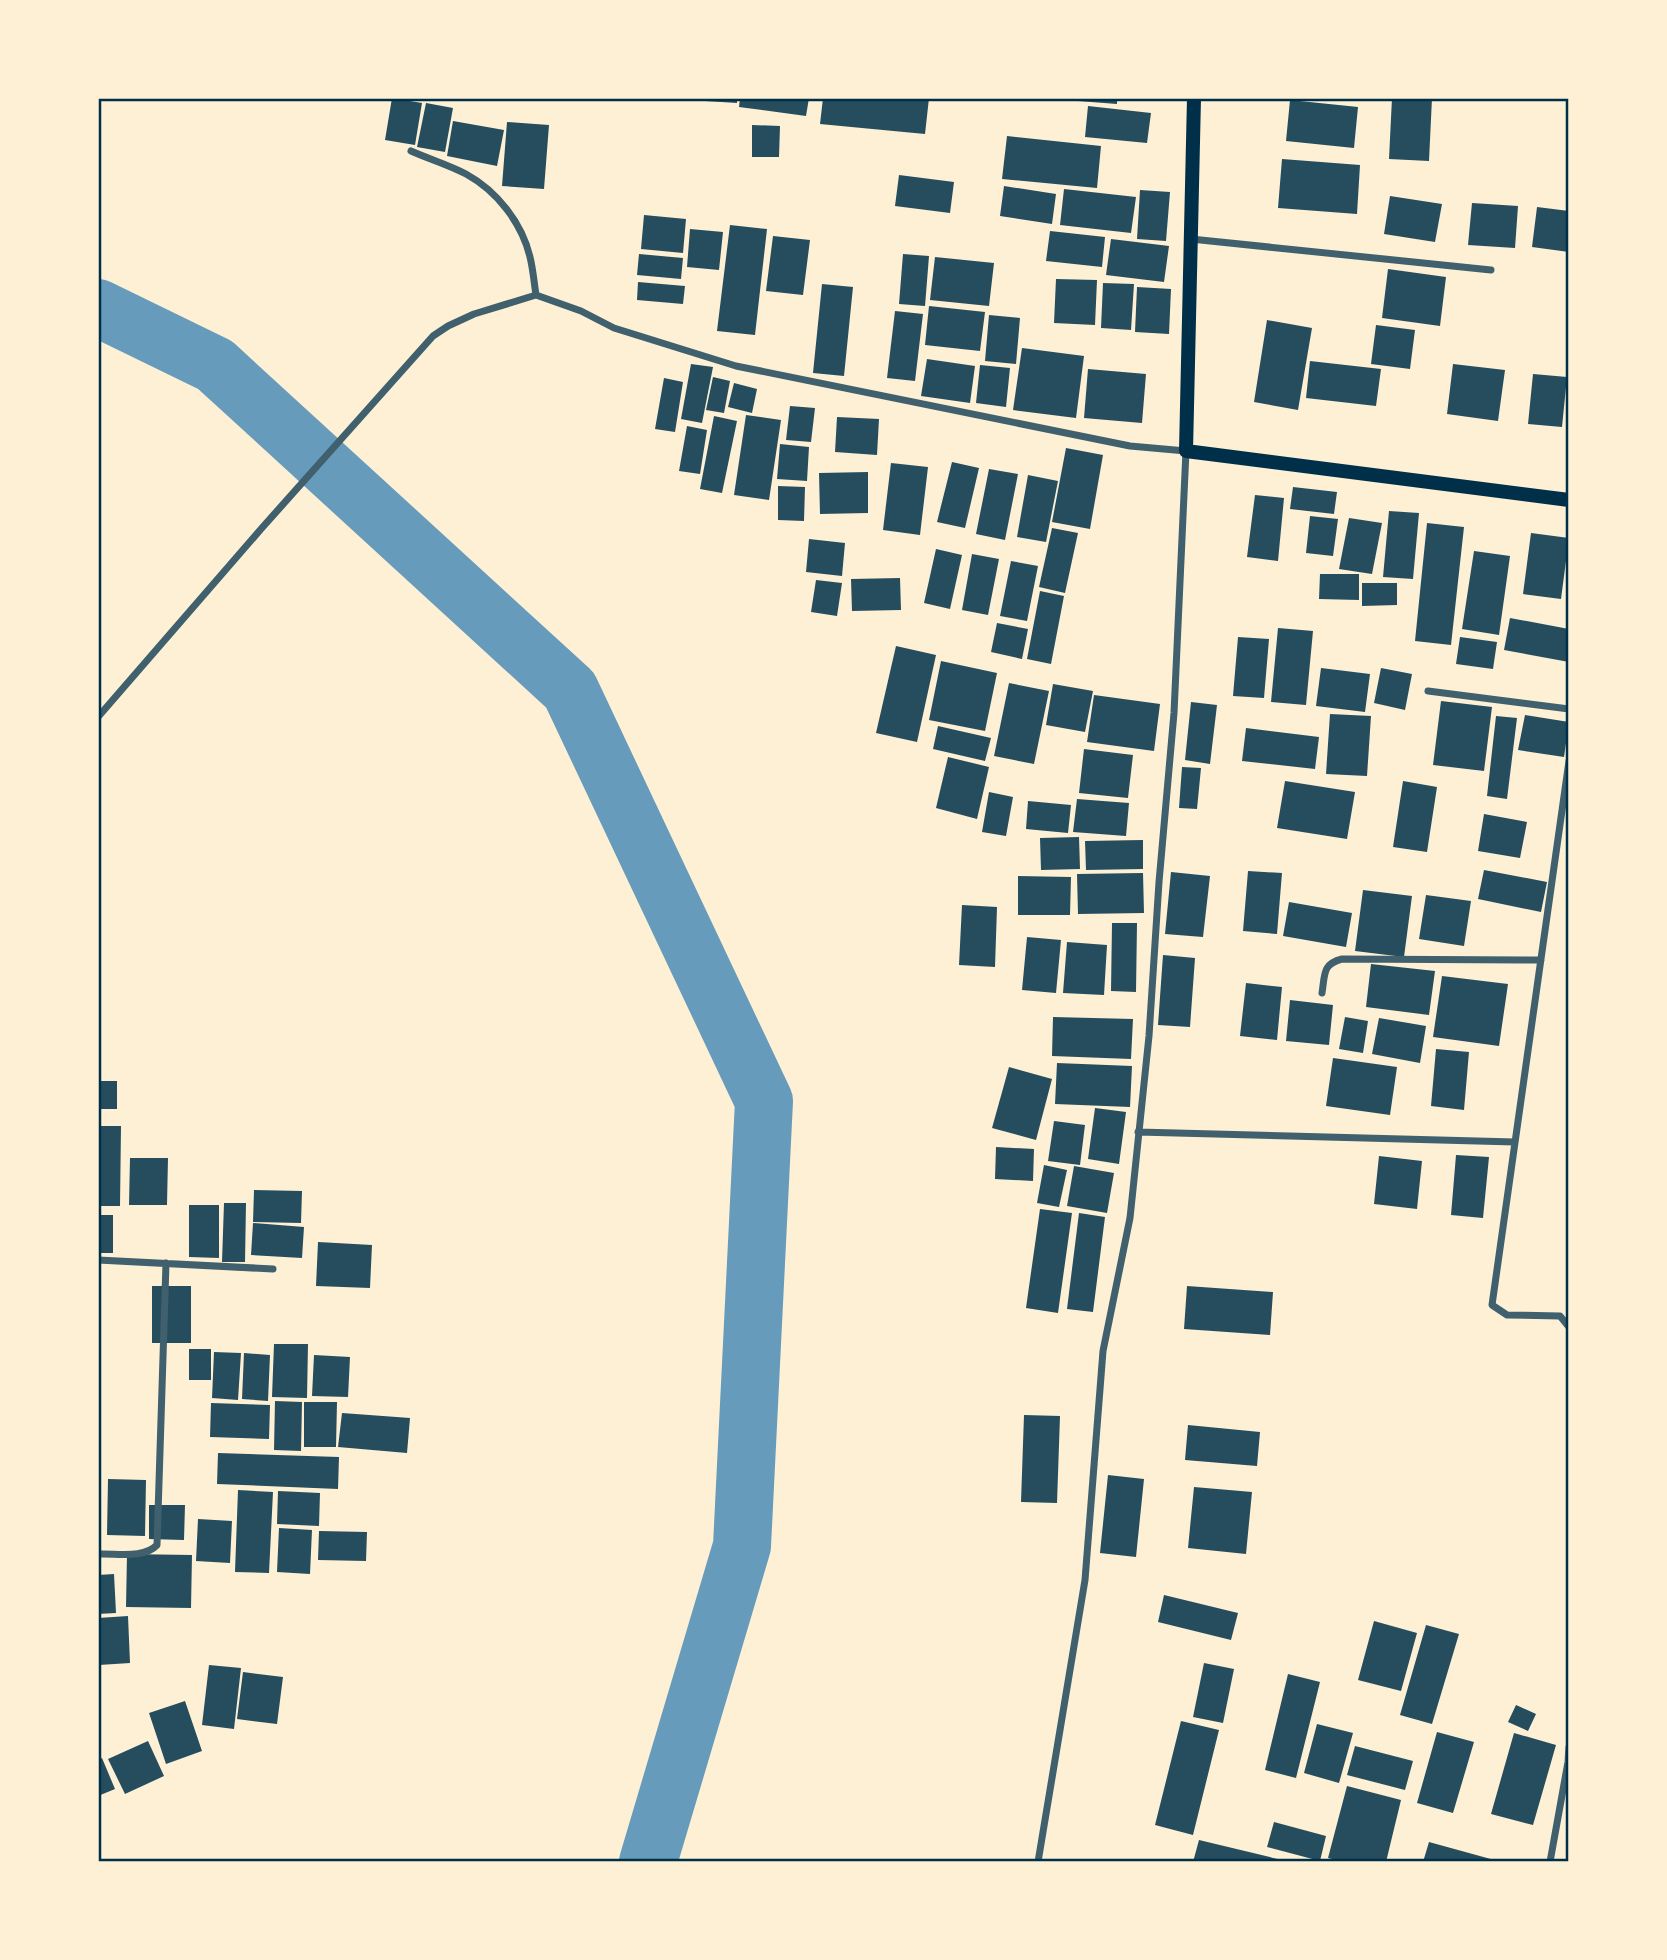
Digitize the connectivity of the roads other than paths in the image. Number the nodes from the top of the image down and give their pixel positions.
1 (1194, 98) edge
2 (411, 151) dead end
3 (1190, 239) junction
4 (1491, 270) dead end
5 (536, 295) junction
6 (1186, 452) junction
7 (1569, 500) edge
8 (1428, 691) dead end
9 (1569, 709) edge
10 (98, 717) edge
11 (1569, 761) edge
12 (1541, 960) junction
13 (1322, 993) dead end
14 (1138, 1132) junction
15 (1515, 1142) junction
16 (98, 1260) edge
17 (166, 1263) junction
18 (273, 1269) dead end
19 (1569, 1327) edge
20 (98, 1554) edge
21 (1569, 1747) edge
22 (1038, 1862) edge
23 (1550, 1862) edge

1 - 3 main road
2 - 5 street
3 - 4 street
3 - 6 main road
5 - 6 street
5 - 10 street
6 - 7 main road
6 - 14 street
8 - 9 street
11 - 12 street
12 - 13 street
12 - 15 street
14 - 15 street
14 - 22 street
15 - 19 street
16 - 17 street
17 - 18 street
17 - 20 street
21 - 23 street

